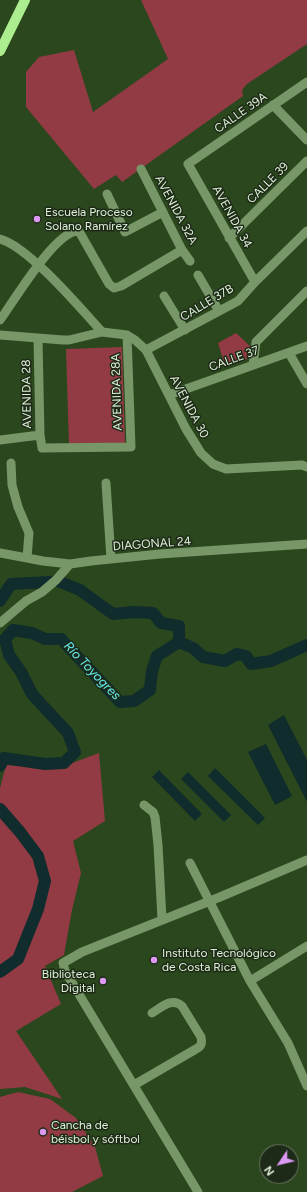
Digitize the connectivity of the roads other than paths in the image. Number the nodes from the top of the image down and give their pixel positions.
1 (25, 0) edge
2 (0, 51) edge
3 (307, 82) edge
4 (273, 106) junction
5 (307, 140) edge
6 (307, 161) edge
7 (188, 164) joint
8 (141, 169) dead end
9 (107, 194) dead end
10 (163, 212) junction
11 (307, 231) edge
12 (229, 238) junction
13 (0, 239) edge
14 (182, 250) junction
15 (190, 262) dead end
16 (38, 264) junction
17 (198, 276) dead end
18 (255, 282) junction
19 (307, 292) edge
20 (164, 296) dead end
21 (219, 311) junction
22 (0, 320) edge
23 (185, 330) junction
24 (102, 332) junction
25 (0, 336) edge
26 (131, 338) junction
27 (38, 339) junction
28 (307, 346) edge
29 (146, 350) junction
30 (289, 353) junction
31 (254, 365) junction
32 (307, 384) edge
33 (169, 395) junction
34 (40, 436) junction
35 (0, 440) edge
36 (42, 448) joint
37 (11, 463) dead end
38 (307, 467) edge
39 (106, 483) dead end
40 (307, 544) edge
41 (0, 553) edge
42 (27, 558) junction
43 (111, 559) junction
44 (70, 564) junction
45 (0, 623) edge
46 (144, 805) dead end
47 (307, 860) edge
48 (190, 863) dead end
49 (209, 901) junction
50 (162, 920) junction
51 (306, 948) edge
52 (250, 981) junction
53 (152, 1013) dead end
54 (134, 1085) junction
55 (307, 1086) edge
56 (198, 1192) edge

1 - 2 main road
3 - 4 street, CALLE 39A
4 - 5 street
4 - 7 street, CALLE 39A
6 - 12 street, CALLE 39
7 - 12 street, AVENIDA 34
8 - 10 street, AVENIDA 32A
9 - 10 street
10 - 14 street, AVENIDA 32A
11 - 18 street, CALLE 37B
12 - 18 street, AVENIDA 34
13 - 16 street
14 - 15 street, AVENIDA 32A
14 - 16 street
16 - 22 street
16 - 24 street
17 - 21 street
18 - 21 street, CALLE 37B
19 - 31 street
20 - 23 street
21 - 23 street, CALLE 37B
23 - 29 street, CALLE 37B
24 - 26 street
24 - 27 street
25 - 27 street
26 - 29 street, AVENIDA 30
26 - 36 street, AVENIDA 28A
27 - 34 street, AVENIDA 28
28 - 30 street, CALLE 37
29 - 33 street, AVENIDA 30
30 - 31 street, CALLE 37
30 - 32 street
31 - 33 street, CALLE 37
33 - 38 street, AVENIDA 30
34 - 35 street
34 - 36 street, AVENIDA 28
37 - 42 street
39 - 43 street
40 - 43 street, DIAGONAL 24
41 - 42 street, DIAGONAL 24
42 - 44 street, DIAGONAL 24
43 - 44 street, DIAGONAL 24
44 - 45 street
46 - 50 street
47 - 49 street
48 - 49 street
49 - 50 street
49 - 52 street
50 - 54 street
51 - 52 street
52 - 55 street
53 - 54 street
54 - 56 street

